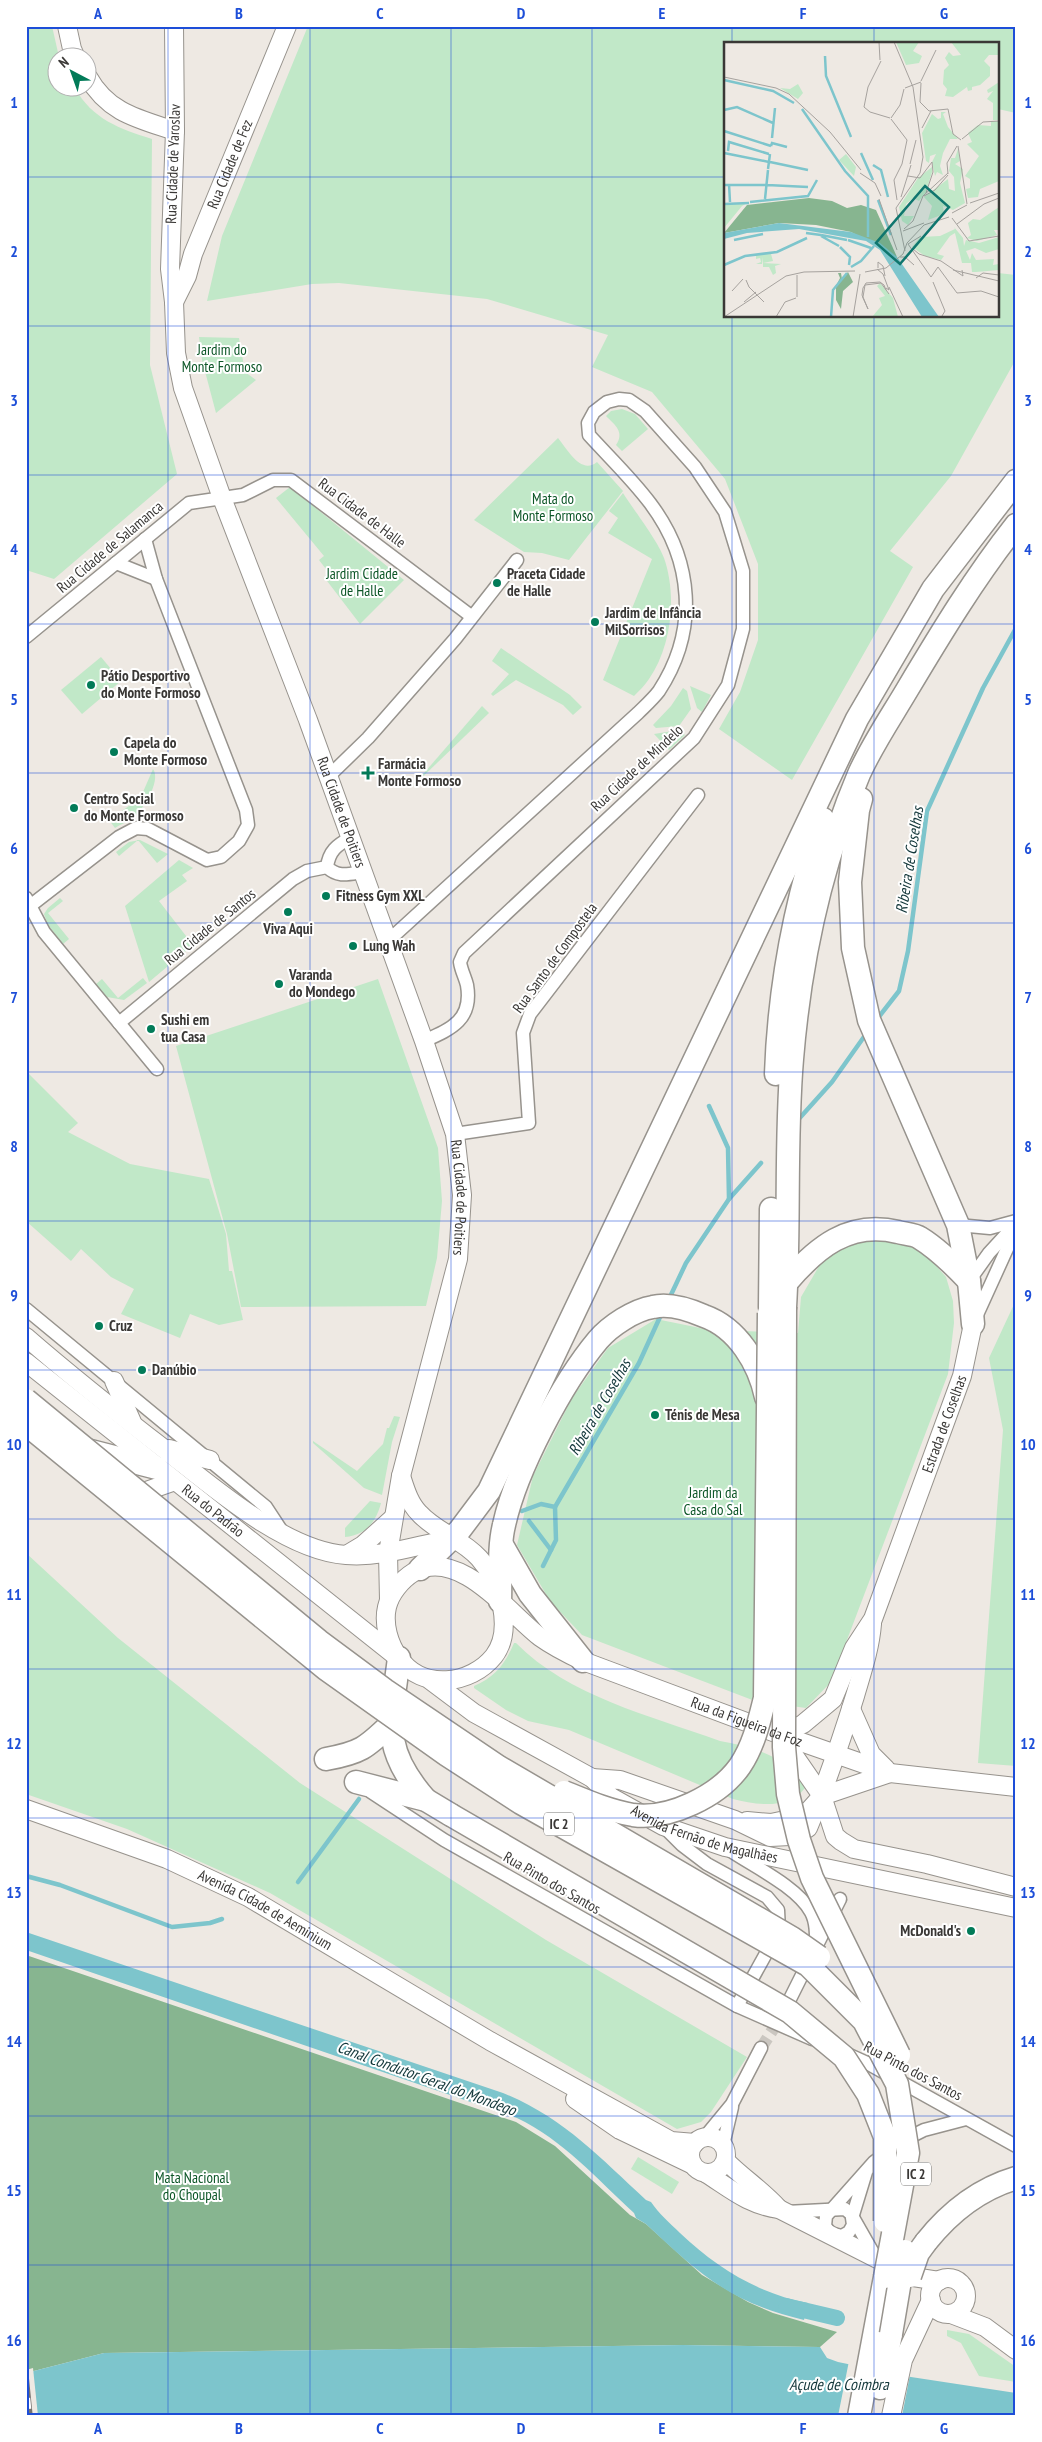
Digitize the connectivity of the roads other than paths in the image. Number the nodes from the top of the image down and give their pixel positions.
1 (67, 26) edge
2 (174, 26) edge
3 (287, 26) edge
4 (72, 48) edge
5 (98, 93) edge
6 (175, 131) junction
7 (174, 302) junction
8 (1016, 481) edge
9 (222, 498) junction
10 (1016, 525) edge
11 (145, 539) junction
12 (517, 560) dead end
13 (116, 563) junction
14 (156, 579) junction
15 (471, 616) junction
16 (26, 637) edge
17 (857, 719) junction
18 (883, 730) junction
19 (328, 777) junction
20 (698, 795) dead end
21 (350, 838) junction
22 (327, 867) junction
23 (363, 872) junction
24 (28, 902) edge
25 (388, 941) junction
26 (119, 1023) junction
27 (424, 1041) junction
28 (157, 1069) dead end
29 (455, 1134) junction
30 (1016, 1223) edge
31 (958, 1225) junction
32 (1016, 1229) edge
33 (969, 1281) junction
34 (786, 1283) junction
35 (777, 1307) junction
36 (26, 1309) edge
37 (973, 1324) junction
38 (26, 1337) edge
39 (26, 1362) edge
40 (114, 1381) junction
41 (26, 1400) edge
42 (768, 1408) junction
43 (26, 1424) edge
44 (133, 1425) junction
45 (26, 1434) edge
46 (210, 1460) junction
47 (164, 1465) junction
48 (401, 1476) junction
49 (135, 1495) dead end
50 (392, 1519) junction
51 (284, 1534) junction
52 (451, 1539) junction
53 (502, 1544) junction
54 (388, 1553) junction
55 (346, 1555) junction
56 (420, 1569) junction
57 (389, 1600) junction
58 (500, 1601) junction
59 (873, 1619) junction
60 (399, 1658) junction
61 (584, 1661) junction
62 (427, 1678) junction
63 (851, 1709) junction
64 (390, 1724) junction
65 (781, 1736) junction
66 (837, 1753) junction
67 (326, 1760) dead end
68 (499, 1767) junction
69 (890, 1773) junction
70 (592, 1778) junction
71 (356, 1782) joint
72 (1016, 1787) edge
73 (822, 1796) junction
74 (426, 1800) junction
75 (26, 1809) edge
76 (662, 1826) junction
77 (725, 1847) junction
78 (1016, 1887) edge
79 (1016, 1908) edge
80 (812, 1913) junction
81 (816, 1950) junction
82 (737, 2006) junction
83 (781, 2017) tunnel mouth
84 (881, 2020) junction
85 (490, 2041) junction
86 (761, 2048) tunnel mouth
87 (732, 2104) junction
88 (966, 2119) junction
89 (699, 2140) junction
90 (1016, 2146) edge
91 (724, 2153) junction
92 (700, 2169) junction
93 (866, 2172) junction
94 (1016, 2178) edge
95 (833, 2209) junction
96 (783, 2211) junction
97 (852, 2218) junction
98 (831, 2234) junction
99 (881, 2267) junction
100 (934, 2292) junction
101 (966, 2296) junction
102 (948, 2314) junction
103 (985, 2328) junction
104 (901, 2339) junction
105 (1016, 2350) edge
106 (858, 2416) edge
107 (874, 2416) edge
108 (891, 2416) edge

1 - 4 street
2 - 6 street, Rua Cidade de Yaroslav
3 - 7 street, Rua Cidade de Fez
5 - 6 street
6 - 7 street, Rua Cidade de Yaroslav
7 - 9 street, Rua Cidade de Poitiers
8 - 17 highway
9 - 11 street, Rua Cidade de Salamanca
9 - 15 street, Rua Cidade de Halle
9 - 19 street, Rua Cidade de Poitiers
10 - 18 highway
11 - 13 street, Rua Cidade de Salamanca
11 - 14 street
12 - 15 street
13 - 14 street
13 - 16 street, Rua Cidade de Salamanca
14 - 24 street
15 - 19 street
17 - 35 highway
17 - 52 highway
18 - 31 highway
18 - 34 highway
19 - 21 street, Rua Cidade de Poitiers
20 - 29 street, Rua Santo de Compostela
21 - 22 street
21 - 23 street, Rua Cidade de Poitiers
22 - 23 street
22 - 26 street, Rua Cidade de Santos
23 - 25 street, Rua Cidade de Poitiers
24 - 26 street
25 - 27 street, Rua Cidade de Poitiers
25 - 27 street, Rua Cidade de Mindelo
26 - 28 street
27 - 29 street, Rua Cidade de Poitiers
29 - 48 street, Rua Cidade de Poitiers
30 - 31 street
30 - 33 street
31 - 33 highway
32 - 37 street, Estrada de Coselhas
33 - 34 highway
33 - 37 highway
34 - 35 highway
35 - 42 highway, bridge
35 - 84 highway, bridge
36 - 40 street
37 - 59 street, Estrada de Coselhas
38 - 44 street, Rua do Padrão
39 - 47 street, Rua do Padrão
40 - 44 street
40 - 46 street
41 - 68 highway, IC 2, bridge
42 - 53 highway, bridge
42 - 68 highway, bridge
43 - 99 highway, IC 2, bridge
44 - 47 street, Rua do Padrão
45 - 47 highway
46 - 47 street
46 - 51 street
47 - 49 street
47 - 51 street, Rua do Padrão
47 - 60 street, Rua do Padrão
48 - 50 street, Rua Cidade de Poitiers
48 - 52 street
50 - 54 street, Rua Cidade de Poitiers
50 - 55 street
51 - 55 street, Rua do Padrão
52 - 54 street, Rua do Padrão
52 - 56 highway
52 - 58 street
53 - 58 highway
53 - 61 highway
54 - 55 street, Rua do Padrão
54 - 57 street, Rua Cidade de Poitiers
56 - 57 street
56 - 58 street
57 - 60 street
58 - 61 street, Rua da Figueira da Foz
58 - 62 street
59 - 63 street
59 - 65 street
60 - 62 street
60 - 64 highway
61 - 65 street, Rua da Figueira da Foz
62 - 70 street, Avenida Fernão de Magalhães
63 - 66 street
63 - 69 street
64 - 67 highway
64 - 74 highway
65 - 66 street, Rua da Figueira da Foz
65 - 73 street
66 - 69 street, Rua da Figueira da Foz
66 - 73 street
68 - 84 highway, IC 2, bridge
69 - 72 street, Rua da Figueira da Foz
69 - 73 street
70 - 73 street
70 - 76 street, Avenida Fernão de Magalhães
71 - 74 highway
71 - 82 street, Rua Pinto dos Santos
73 - 78 street
74 - 99 highway, bridge
75 - 85 street, Avenida Cidade de Aeminium
76 - 77 street, Avenida Fernão de Magalhães
76 - 82 street
77 - 79 street, Avenida Fernão de Magalhães
77 - 80 street
80 - 81 street
80 - 81 street
81 - 83 street
82 - 88 street, Rua Pinto dos Santos
84 - 104 highway, IC 2, bridge
85 - 89 street
85 - 92 street
86 - 87 street
87 - 89 street
87 - 91 street
88 - 90 street, Rua Pinto dos Santos
88 - 93 street
89 - 91 street
89 - 92 street
91 - 92 street
91 - 96 street
92 - 96 street
93 - 95 street
93 - 97 street
94 - 104 highway, bridge
95 - 96 street
95 - 97 street
95 - 98 street
96 - 98 street
97 - 98 street
97 - 99 street
98 - 99 street
99 - 100 street
99 - 106 highway, IC 2
100 - 101 street
100 - 102 street
100 - 104 street
101 - 102 street
101 - 103 street
102 - 103 street
102 - 104 street
103 - 105 street
104 - 107 highway, IC 2
104 - 108 street

